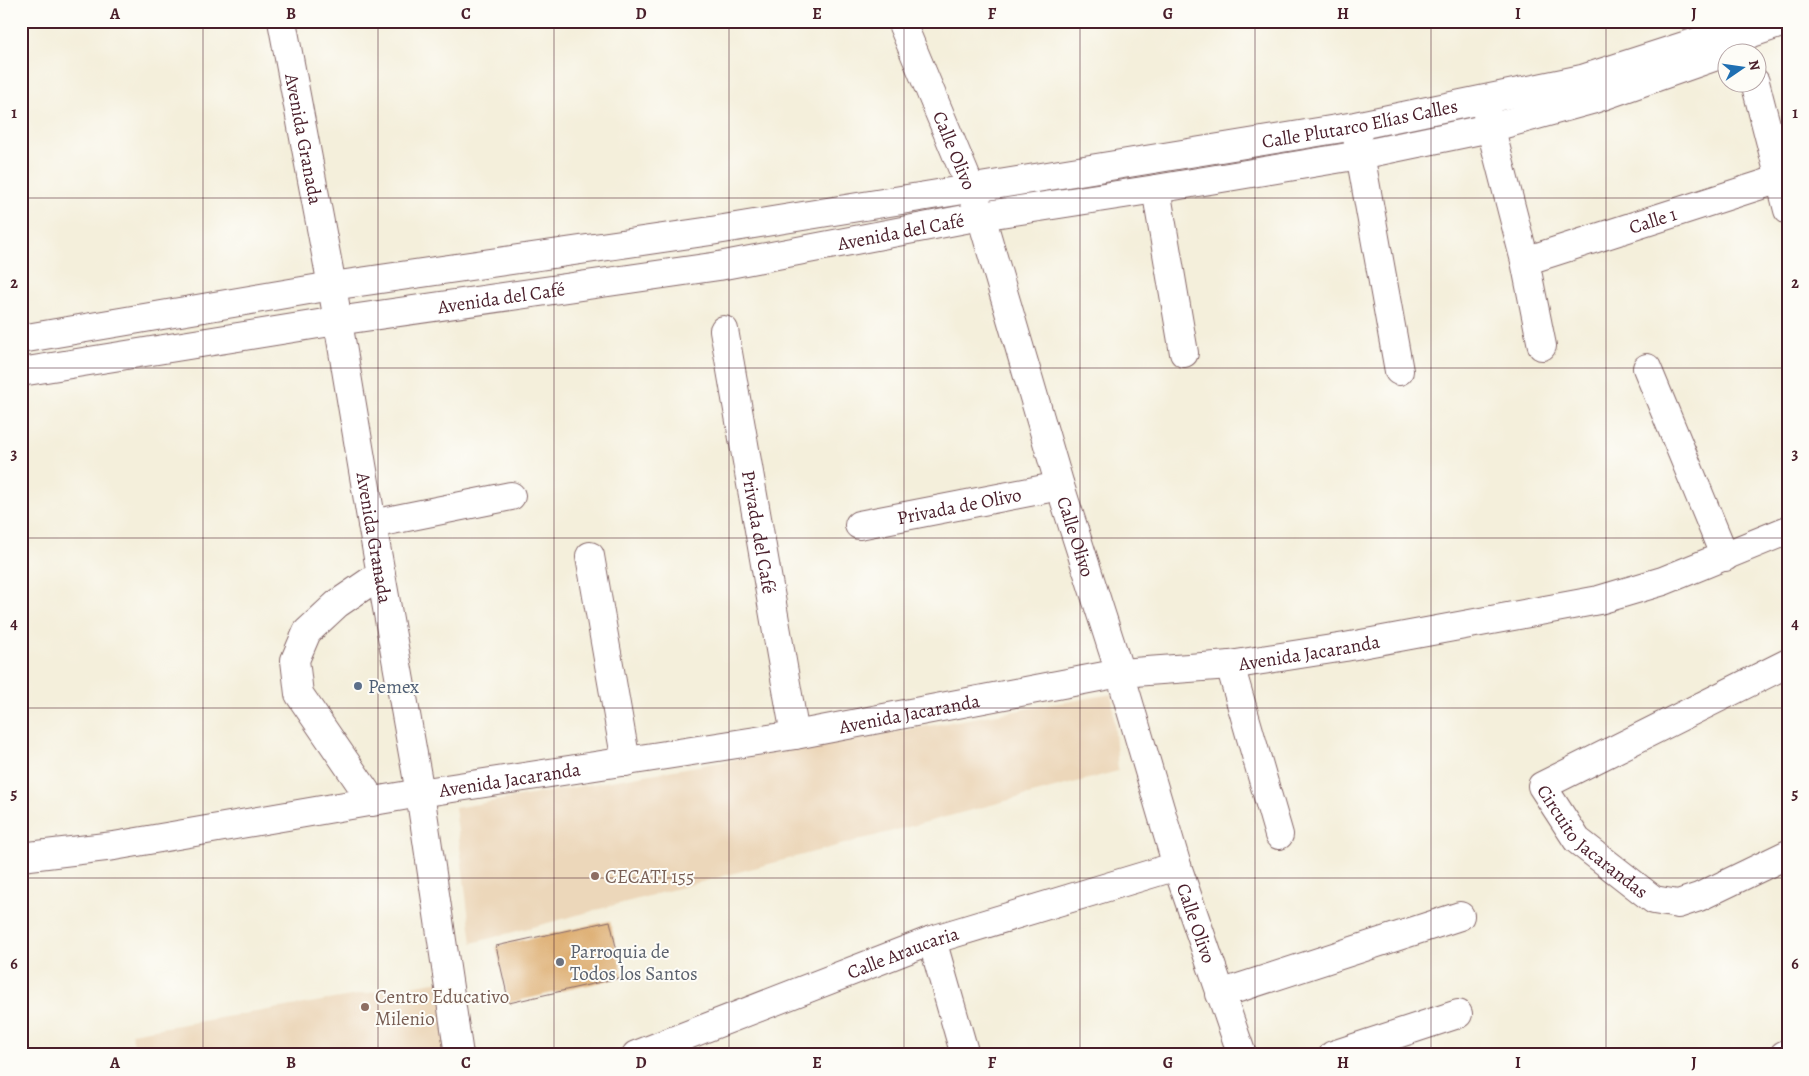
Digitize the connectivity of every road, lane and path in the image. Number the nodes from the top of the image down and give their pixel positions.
1 (282, 21) edge
2 (901, 21) edge
3 (1787, 21) edge
4 (1739, 42) edge
5 (1749, 42) edge
6 (1716, 56) edge
7 (1758, 92) edge
8 (1483, 101) junction
9 (1355, 126) junction
10 (1490, 128) junction
11 (1360, 155) junction
12 (1780, 179) junction
13 (971, 189) junction
14 (1156, 189) junction
15 (1788, 210) edge
16 (981, 216) junction
17 (711, 231) junction
18 (1525, 261) junction
19 (719, 266) junction
20 (332, 286) junction
21 (337, 321) junction
22 (724, 330) dead end
23 (21, 339) edge
24 (1542, 346) dead end
25 (1184, 353) dead end
26 (1647, 368) dead end
27 (21, 372) edge
28 (1400, 372) dead end
29 (1060, 486) junction
30 (511, 496) dead end
31 (372, 524) junction
32 (859, 525) dead end
33 (1788, 530) edge
34 (590, 556) dead end
35 (1725, 557) junction
36 (381, 574) junction
37 (1788, 663) edge
38 (1230, 666) junction
39 (1120, 673) junction
40 (795, 735) junction
41 (626, 762) junction
42 (420, 793) junction
43 (372, 802) junction
44 (1279, 835) dead end
45 (1788, 854) edge
46 (21, 857) edge
47 (1177, 866) junction
48 (1460, 916) dead end
49 (932, 940) junction
50 (1220, 994) junction
51 (1458, 1014) dead end
52 (1788, 1053) edge
53 (459, 1055) edge
54 (636, 1055) edge
55 (965, 1055) edge
56 (1242, 1055) edge
57 (1332, 1055) edge
58 (1784, 1055) edge

1 - 20 street, Avenida Granada
2 - 13 street, Calle Olivo
3 - 5 street, Calle Plutarco Elías Calles
4 - 8 street, Calle Plutarco Elías Calles
6 - 10 street, Calle Plutarco Elías Calles
7 - 12 street
8 - 9 street, Calle Plutarco Elías Calles
8 - 10 street
9 - 11 street
9 - 13 street, Calle Plutarco Elías Calles
10 - 11 street, Calle Plutarco Elías Calles
10 - 18 street
11 - 14 street, Calle Plutarco Elías Calles
11 - 28 street
12 - 15 street
12 - 18 street, Calle 1
13 - 16 street, Calle Olivo
13 - 17 street, Avenida del Café
14 - 16 street, Calle Plutarco Elías Calles
14 - 25 street
16 - 19 street, Avenida del Café
16 - 29 street, Calle Olivo
17 - 19 street
17 - 20 street, Avenida del Café
18 - 24 street
19 - 21 street, Avenida del Café
20 - 21 street, Avenida Granada
20 - 23 street, Avenida del Café
21 - 27 street, Avenida del Café
21 - 31 street, Avenida Granada
22 - 40 street, Privada del Café
26 - 35 street
29 - 32 street, Privada de Olivo
29 - 39 street, Calle Olivo
30 - 31 street
31 - 36 street, Avenida Granada
33 - 35 street, Avenida Jacaranda
34 - 41 street
35 - 38 street, Avenida Jacaranda
36 - 42 street, Avenida Granada
36 - 43 street
37 - 45 street, Circuito Jacarandas
38 - 39 street, Avenida Jacaranda
38 - 44 street
39 - 40 street, Avenida Jacaranda
39 - 47 street, Calle Olivo
40 - 41 street, Avenida Jacaranda
41 - 42 street, Avenida Jacaranda
42 - 43 street, Avenida Jacaranda
42 - 53 street, Avenida Granada
43 - 46 street, Avenida Jacaranda
47 - 49 street, Calle Araucaria
47 - 50 street, Calle Olivo
48 - 50 street
49 - 54 street, Calle Araucaria
49 - 55 street
50 - 56 street, Calle Olivo
51 - 57 street
52 - 58 street

